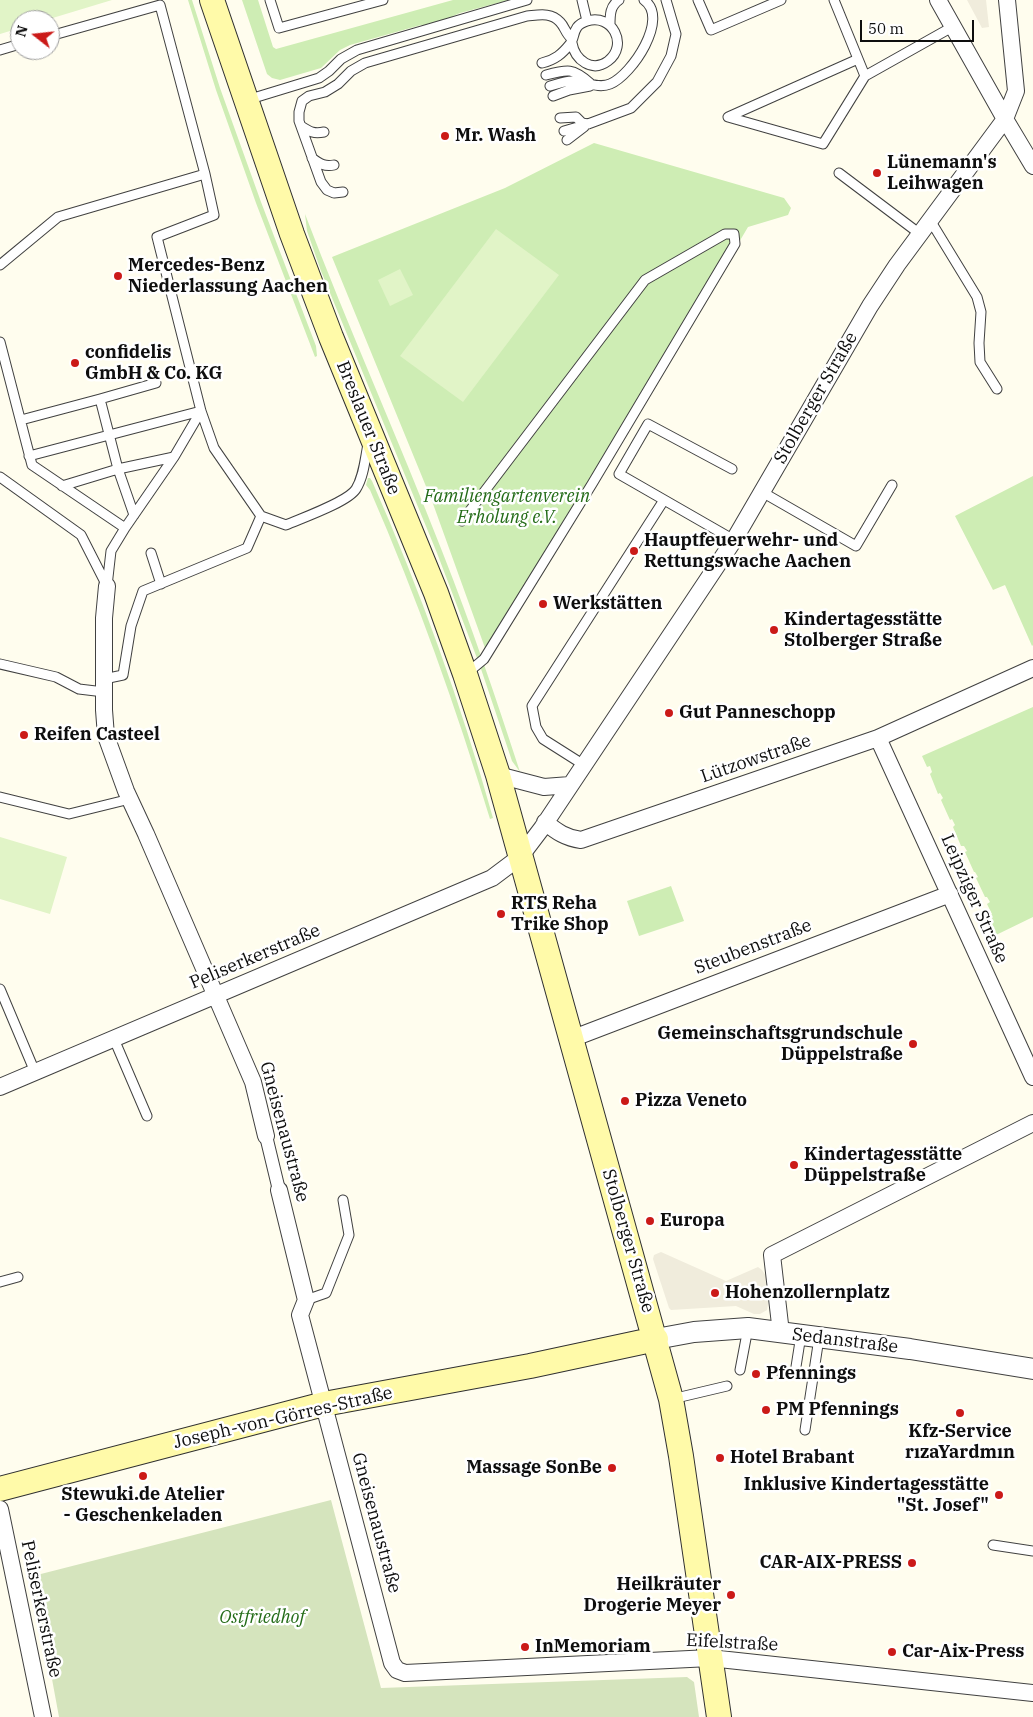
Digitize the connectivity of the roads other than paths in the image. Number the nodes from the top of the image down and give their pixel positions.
1 (212, 0) edge
2 (270, 0) edge
3 (383, 0) edge
4 (527, 0) edge
5 (582, 0) edge
6 (619, 0) edge
7 (644, 0) edge
8 (666, 0) edge
9 (698, 0) edge
10 (781, 0) edge
11 (834, 0) edge
12 (938, 0) edge
13 (1006, 0) edge
14 (587, 21) junction
15 (610, 25) junction
16 (954, 26) junction
17 (60, 33) edge
18 (572, 41) junction
19 (858, 59) junction
20 (542, 63) dead end
21 (546, 75) dead end
22 (865, 76) junction
23 (592, 85) junction
24 (550, 86) dead end
25 (553, 96) dead end
26 (245, 100) junction
27 (560, 118) dead end
28 (1005, 120) junction
29 (588, 124) junction
30 (301, 126) junction
31 (324, 132) dead end
32 (565, 135) dead end
33 (312, 158) junction
34 (334, 165) dead end
35 (1033, 166) edge
36 (840, 173) dead end
37 (205, 174) junction
38 (343, 192) dead end
39 (930, 220) junction
40 (920, 234) junction
41 (0, 265) edge
42 (0, 342) edge
43 (156, 383) dead end
44 (997, 388) dead end
45 (100, 399) junction
46 (201, 411) junction
47 (20, 420) junction
48 (370, 431) junction
49 (110, 434) junction
50 (29, 456) junction
51 (174, 456) junction
52 (118, 468) junction
53 (732, 469) dead end
54 (0, 477) edge
55 (892, 485) dead end
56 (62, 486) junction
57 (762, 492) junction
58 (664, 500) junction
59 (134, 515) junction
60 (261, 516) junction
61 (462, 521) dead end
62 (125, 528) junction
63 (734, 540) junction
64 (151, 553) dead end
65 (162, 584) junction
66 (107, 586) junction
67 (0, 664) edge
68 (1033, 668) edge
69 (465, 674) junction
70 (104, 685) junction
71 (878, 738) junction
72 (584, 765) junction
73 (498, 775) junction
74 (570, 785) junction
75 (0, 797) edge
76 (130, 799) junction
77 (545, 822) junction
78 (520, 857) junction
79 (950, 894) junction
80 (0, 989) edge
81 (217, 995) junction
82 (114, 1039) junction
83 (570, 1039) junction
84 (35, 1072) junction
85 (1033, 1077) edge
86 (0, 1087) edge
87 (147, 1116) dead end
88 (1033, 1123) edge
89 (266, 1136) joint
90 (279, 1190) joint
91 (343, 1200) dead end
92 (18, 1277) dead end
93 (0, 1282) edge
94 (306, 1300) junction
95 (748, 1328) junction
96 (800, 1335) junction
97 (656, 1339) junction
98 (1033, 1368) edge
99 (740, 1370) dead end
100 (782, 1374) dead end
101 (727, 1386) dead end
102 (671, 1399) junction
103 (324, 1404) junction
104 (805, 1430) dead end
105 (0, 1489) edge
106 (0, 1509) edge
107 (992, 1546) dead end
108 (1033, 1551) edge
109 (710, 1658) junction
110 (397, 1670) joint
111 (1033, 1693) edge
112 (43, 1717) edge
113 (719, 1717) edge

1 - 26 main road, Breslauer Straße
2 - 3 lane
4 - 26 lane
5 - 14 lane
6 - 15 lane
7 - 23 lane
8 - 29 lane
9 - 10 lane
11 - 19 lane
12 - 16 street
13 - 28 street, Stolberger Straße
14 - 15 lane
14 - 18 lane
15 - 18 lane
16 - 22 lane
16 - 28 street
17 - 37 lane
18 - 20 lane
18 - 30 lane
19 - 22 lane
19 - 22 lane
21 - 23 lane
23 - 24 lane
23 - 25 lane
26 - 48 main road, Breslauer Straße
27 - 29 lane
28 - 35 street
28 - 39 street, Stolberger Straße
29 - 32 lane
30 - 31 lane
30 - 33 lane
33 - 34 lane
33 - 38 lane
36 - 40 lane
37 - 41 lane
37 - 46 lane
39 - 40 street, Stolberger Straße
39 - 44 lane
40 - 57 street, Stolberger Straße
42 - 47 lane
43 - 45 lane
45 - 47 lane
45 - 49 lane
46 - 49 lane
46 - 51 lane
46 - 60 lane
47 - 50 lane
48 - 60 lane
48 - 69 main road, Breslauer Straße
49 - 50 lane
49 - 52 lane
50 - 56 lane
51 - 52 lane
51 - 59 lane
52 - 56 lane
52 - 59 lane
53 - 58 lane
54 - 66 lane
55 - 57 lane
56 - 62 lane
57 - 63 street, Stolberger Straße
58 - 63 lane
58 - 72 lane
59 - 62 lane
60 - 65 lane
61 - 69 lane
62 - 66 lane
63 - 72 street, Stolberger Straße
64 - 65 lane
65 - 70 lane
66 - 70 street, Gneisenaustraße
67 - 70 lane
68 - 71 street, Lützowstraße
69 - 73 main road, Breslauer Straße
70 - 76 street, Gneisenaustraße
71 - 77 street, Lützowstraße
71 - 79 street, Leipziger Straße
72 - 74 street, Stolberger Straße
73 - 74 street
73 - 78 main road, Breslauer Straße
74 - 77 street, Stolberger Straße
75 - 76 lane
76 - 81 street, Gneisenaustraße
77 - 78 street, Stolberger Straße
78 - 81 street, Peliserkerstraße
78 - 83 main road, Stolberger Straße
79 - 83 street, Steubenstraße
79 - 85 street, Leipziger Straße
80 - 84 lane
81 - 82 street, Peliserkerstraße
81 - 89 street, Gneisenaustraße
82 - 84 street, Peliserkerstraße
82 - 87 lane
83 - 97 main road, Stolberger Straße
84 - 86 street, Peliserkerstraße
88 - 96 street
89 - 90 street, Gneisenaustraße
90 - 94 street, Gneisenaustraße
91 - 94 lane
92 - 93 lane
94 - 103 street, Gneisenaustraße
95 - 96 street, Sedanstraße
95 - 97 street, Sedanstraße
95 - 99 lane
96 - 98 street, Sedanstraße
96 - 100 lane
96 - 104 lane
97 - 102 main road, Stolberger Straße
97 - 103 main road, Joseph-von-Görres-Straße
101 - 102 lane
102 - 109 main road, Stolberger Straße
103 - 105 main road, Joseph-von-Görres-Straße
103 - 110 street, Gneisenaustraße
106 - 112 street, Peliserkerstraße
107 - 108 lane
109 - 110 street, Eifelstraße
109 - 111 street, Eifelstraße
109 - 113 main road, Stolberger Straße

